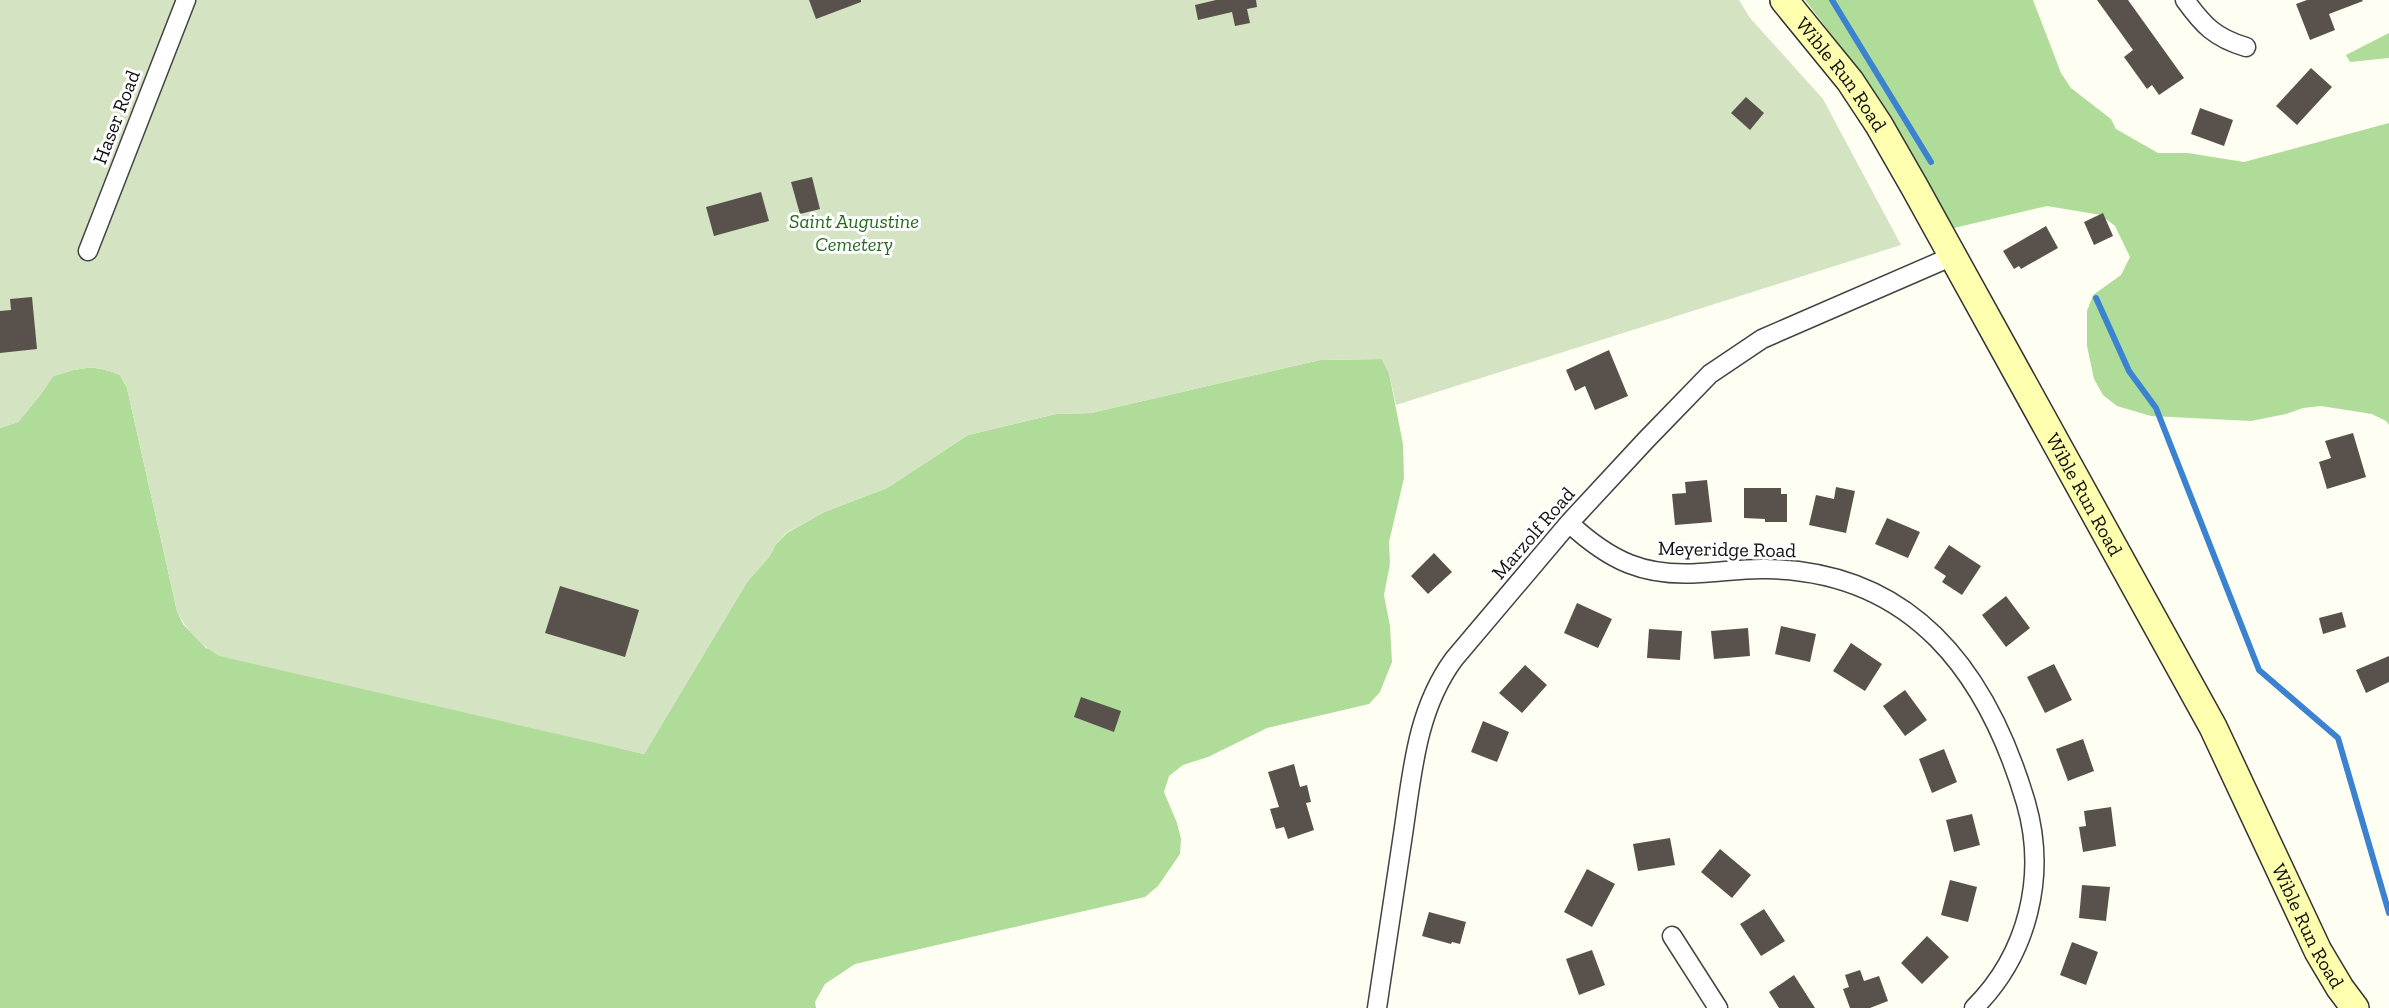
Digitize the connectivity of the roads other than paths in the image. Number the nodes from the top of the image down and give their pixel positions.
1 (186, 0) edge
2 (1784, 0) edge
3 (2185, 0) edge
4 (2246, 47) dead end
5 (88, 251) dead end
6 (1953, 256) junction
7 (1569, 523) junction
8 (1672, 936) dead end
9 (1377, 1008) edge
10 (1718, 1008) edge
11 (1974, 1008) edge
12 (2355, 1008) edge

1 - 5 street, Haser Road
2 - 6 street, Wible Run Road
3 - 4 street
6 - 7 street, Marzolf Road
6 - 12 street, Wible Run Road
7 - 9 street, Marzolf Road
7 - 11 street, Meyeridge Road
8 - 10 street

